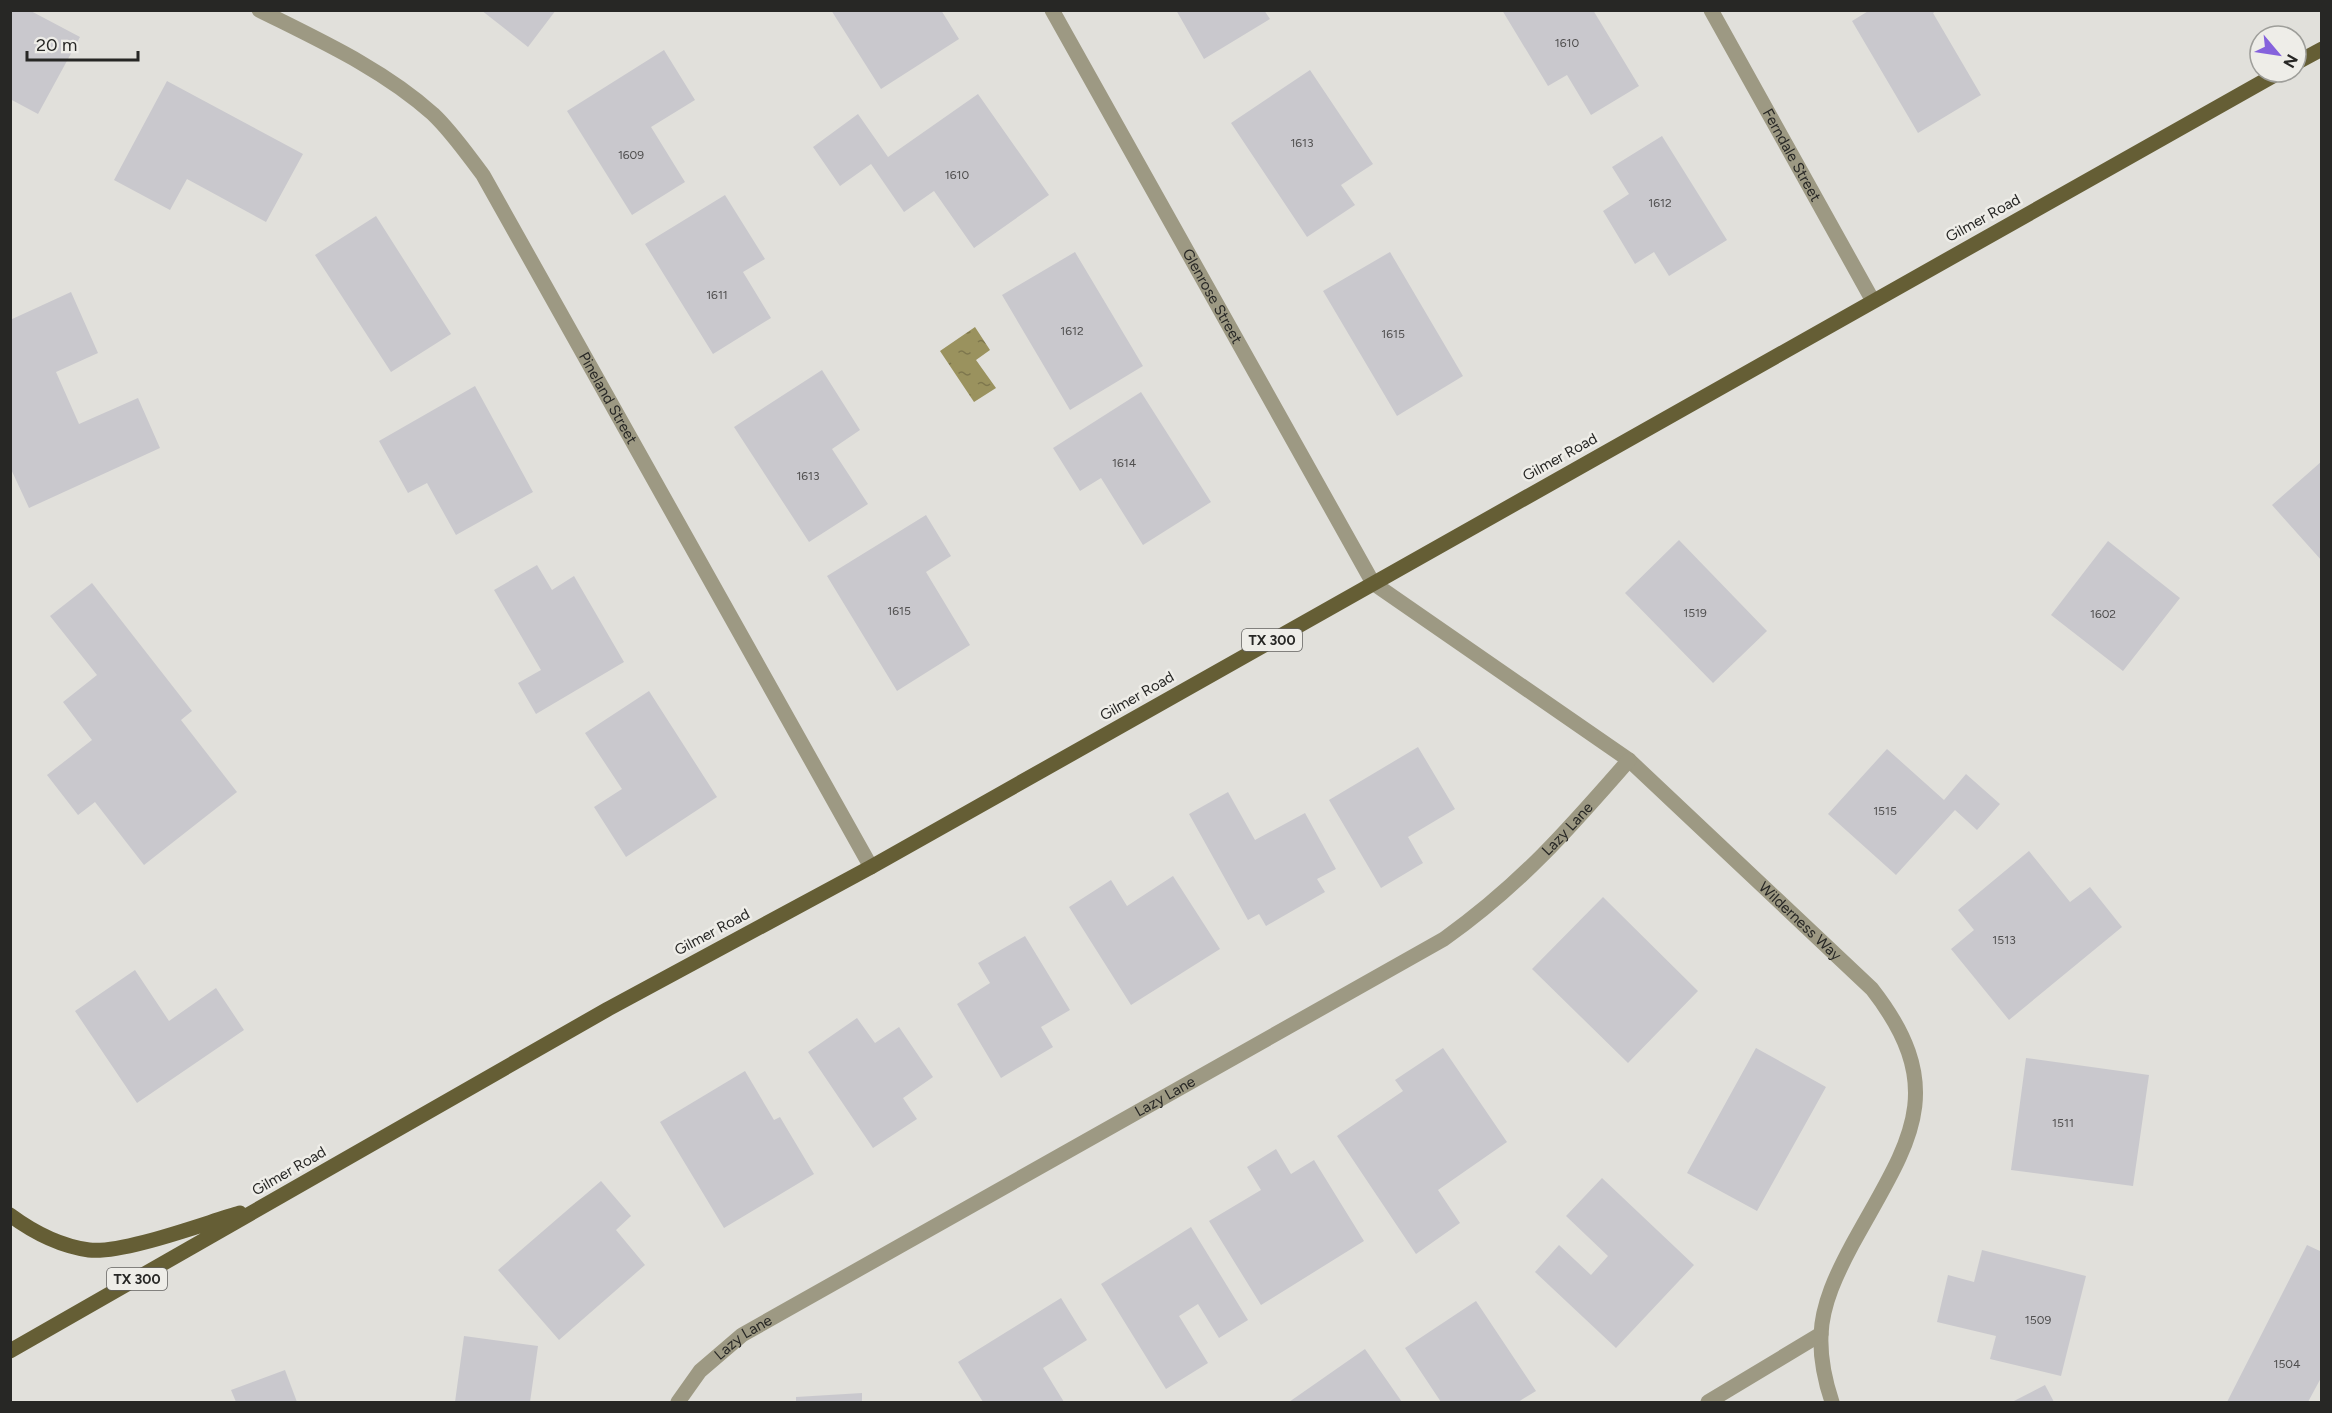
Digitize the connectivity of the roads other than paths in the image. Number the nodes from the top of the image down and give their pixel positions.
1 (259, 10) edge
2 (1052, 10) edge
3 (1711, 10) edge
4 (2322, 49) edge
5 (2308, 57) edge
6 (2259, 84) edge
7 (1873, 301) junction
8 (1373, 583) junction
9 (1629, 760) junction
10 (871, 867) junction
11 (264, 1206) junction
12 (10, 1215) edge
13 (1821, 1334) junction
14 (10, 1351) edge
15 (678, 1402) edge
16 (1708, 1402) edge
17 (1832, 1402) edge

1 - 10 street, Pineland Street
2 - 8 street, Glenrose Street
3 - 7 street, Ferndale Street
4 - 5 main road
6 - 7 main road, Gilmer Road / TX 300
7 - 8 main road, Gilmer Road / TX 300
8 - 9 street, Wilderness Way
8 - 10 main road, Gilmer Road / TX 300
9 - 13 street, Wilderness Way
9 - 15 street, Lazy Lane
10 - 11 main road, Gilmer Road / TX 300
11 - 12 main road
11 - 14 main road, Gilmer Road / TX 300
13 - 16 street
13 - 17 street, Wilderness Way

